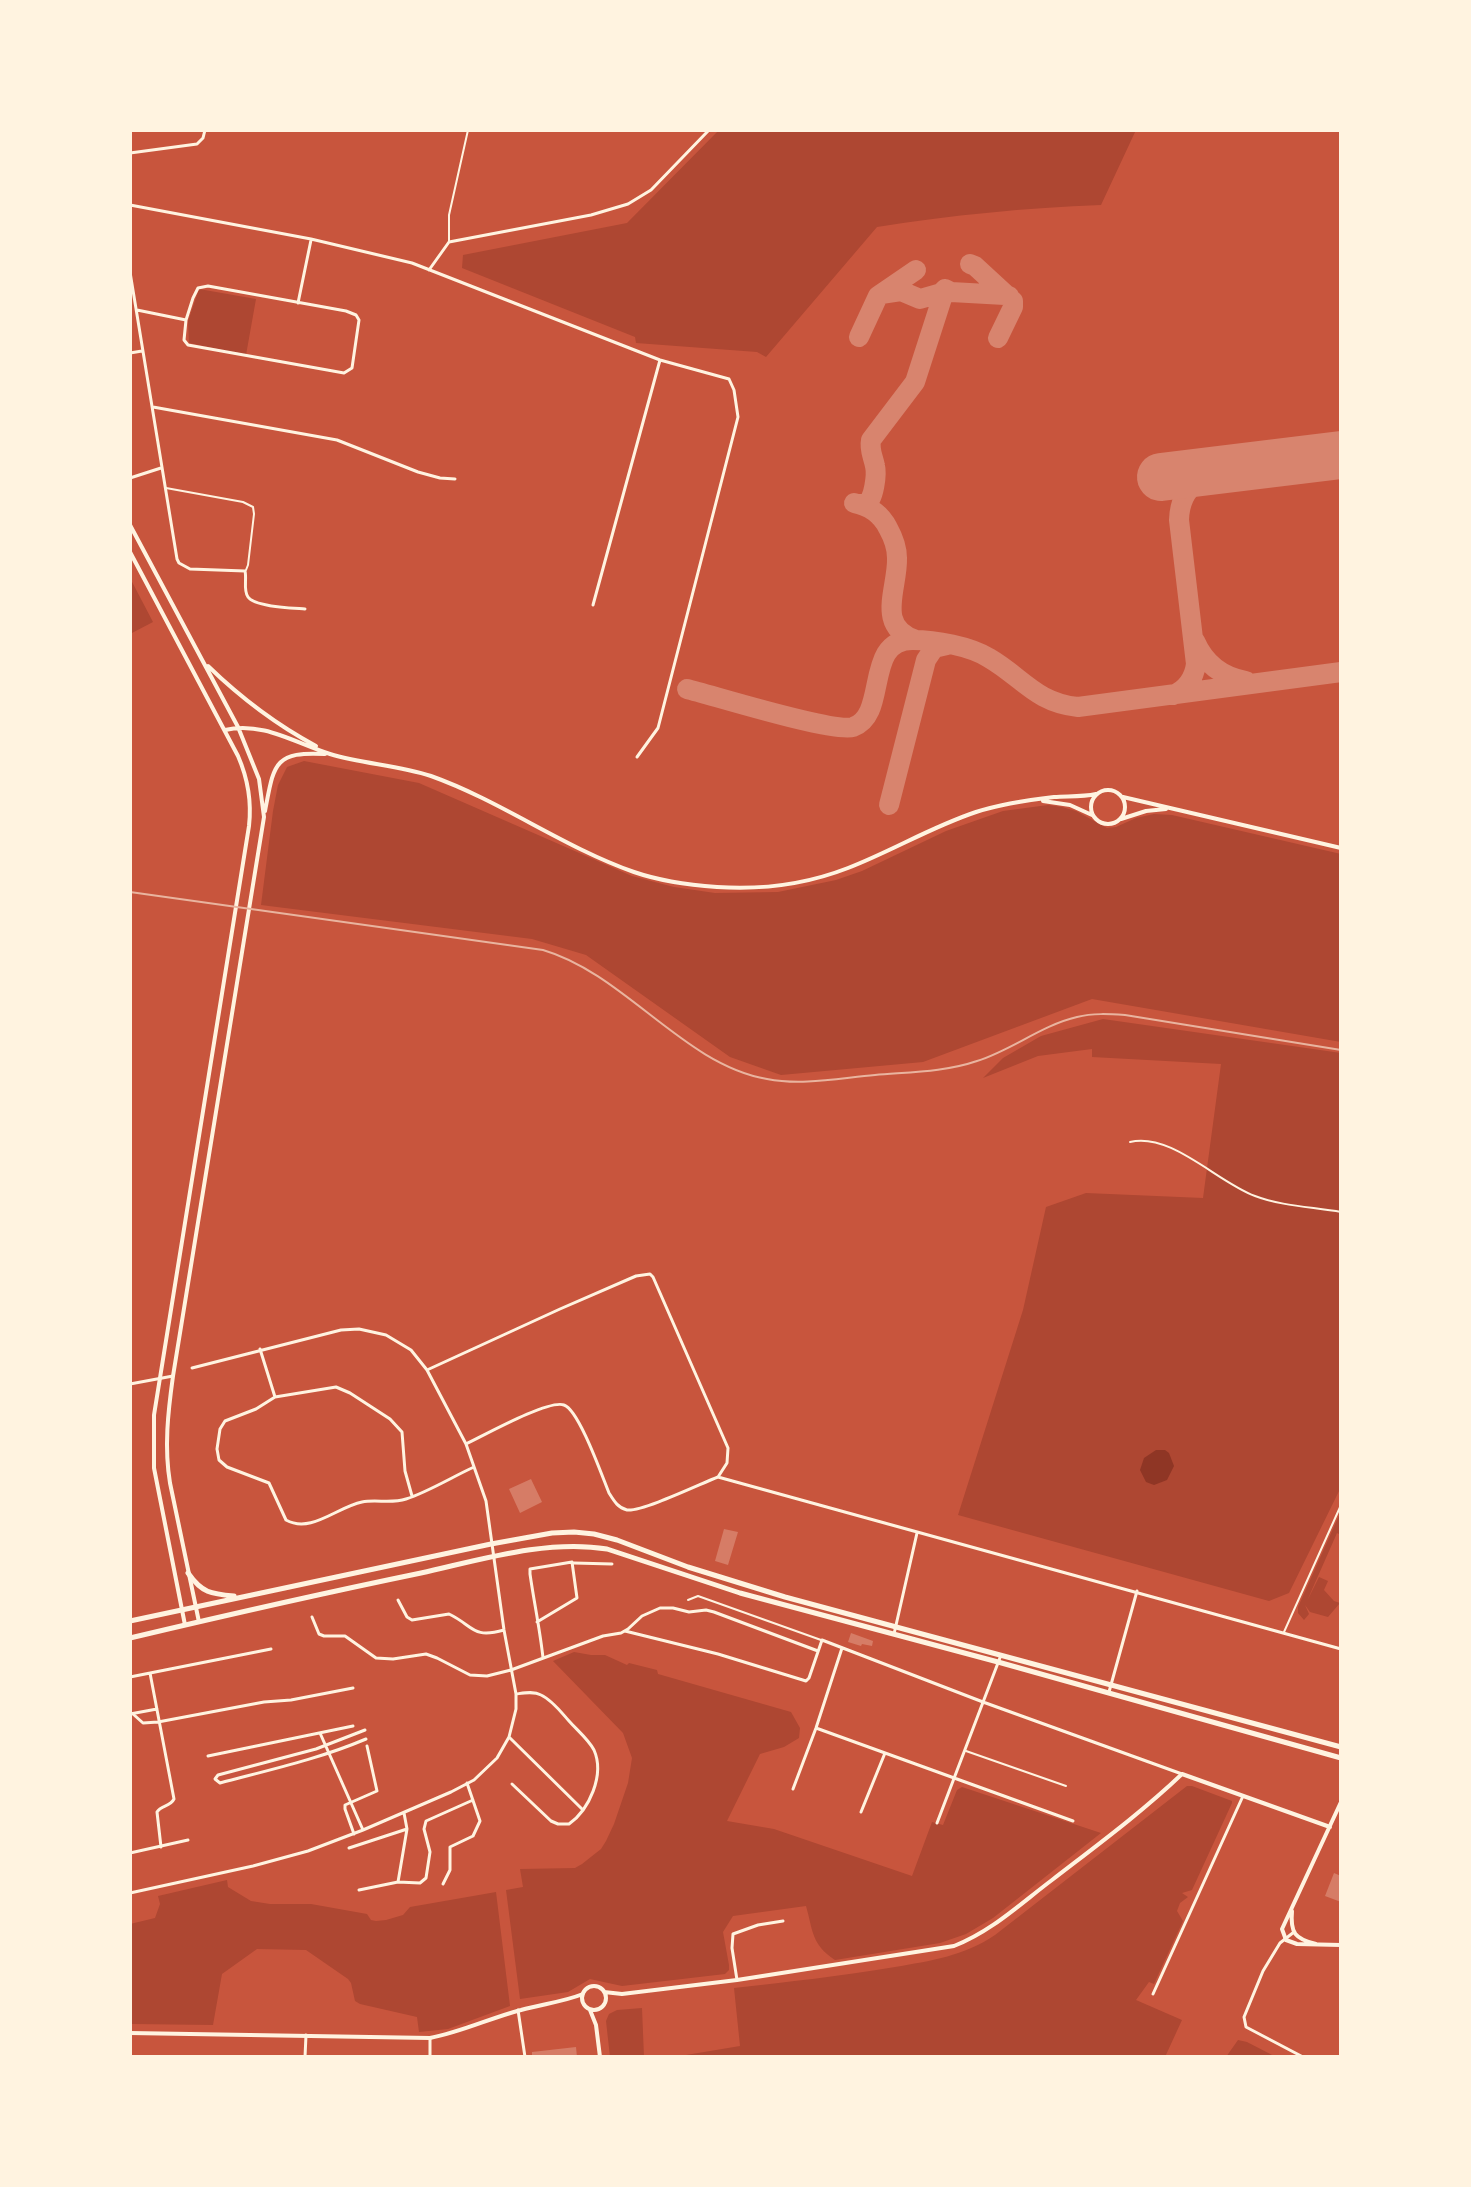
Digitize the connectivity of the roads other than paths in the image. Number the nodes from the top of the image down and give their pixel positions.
1 (205, 130) edge
2 (468, 130) edge
3 (709, 130) edge
4 (130, 153) edge
5 (130, 205) edge
6 (311, 239) junction
7 (449, 242) junction
8 (429, 270) junction
9 (130, 272) edge
10 (298, 303) junction
11 (137, 310) junction
12 (186, 320) junction
13 (143, 351) junction
14 (130, 353) edge
15 (660, 360) junction
16 (153, 407) junction
17 (161, 468) junction
18 (130, 478) edge
19 (455, 479) dead end
20 (165, 488) junction
21 (130, 525) edge
22 (130, 552) edge
23 (245, 571) junction
24 (593, 605) dead end
25 (305, 609) dead end
26 (203, 662) junction
27 (238, 727) junction
28 (225, 730) junction
29 (329, 753) junction
30 (637, 757) dead end
31 (1096, 794) junction
32 (1123, 797) junction
33 (1033, 800) junction
34 (1169, 809) junction
35 (264, 817) junction
36 (1094, 817) junction
37 (1121, 819) junction
38 (1341, 848) edge
39 (1130, 1142) dead end
40 (1341, 1212) edge
41 (260, 1349) junction
42 (192, 1368) dead end
43 (427, 1370) junction
44 (173, 1376) junction
45 (160, 1378) junction
46 (130, 1384) edge
47 (275, 1397) junction
48 (466, 1444) junction
49 (474, 1467) junction
50 (718, 1477) junction
51 (412, 1496) junction
52 (1341, 1505) edge
53 (917, 1533) junction
54 (491, 1544) junction
55 (494, 1557) junction
56 (574, 1563) junction
57 (612, 1564) dead end
58 (188, 1573) junction
59 (1137, 1591) junction
60 (240, 1597) junction
61 (398, 1600) dead end
62 (688, 1600) dead end
63 (195, 1606) junction
64 (182, 1609) junction
65 (312, 1617) dead end
66 (130, 1621) edge
67 (199, 1622) junction
68 (537, 1622) junction
69 (185, 1625) junction
70 (895, 1626) junction
71 (504, 1630) junction
72 (625, 1631) junction
73 (1283, 1633) junction
74 (894, 1634) junction
75 (130, 1638) edge
76 (822, 1640) junction
77 (842, 1648) junction
78 (271, 1649) dead end
79 (1341, 1649) edge
80 (818, 1651) junction
81 (1001, 1655) junction
82 (543, 1658) junction
83 (998, 1662) junction
84 (511, 1670) junction
85 (150, 1673) junction
86 (130, 1677) edge
87 (1111, 1685) junction
88 (353, 1688) dead end
89 (1109, 1693) junction
90 (516, 1694) junction
91 (983, 1702) junction
92 (157, 1709) junction
93 (131, 1714) edge
94 (158, 1722) junction
95 (353, 1726) dead end
96 (816, 1728) junction
97 (365, 1730) dead end
98 (320, 1733) junction
99 (509, 1737) junction
100 (366, 1739) dead end
101 (326, 1746) junction
102 (367, 1746) dead end
103 (1341, 1747) edge
104 (965, 1750) junction
105 (885, 1753) junction
106 (330, 1754) junction
107 (208, 1756) dead end
108 (1341, 1758) edge
109 (1182, 1774) junction
110 (954, 1778) junction
111 (467, 1783) junction
112 (512, 1784) dead end
113 (1066, 1786) dead end
114 (793, 1789) dead end
115 (1243, 1796) junction
116 (473, 1800) junction
117 (351, 1802) junction
118 (1341, 1802) edge
119 (583, 1810) junction
120 (861, 1812) dead end
121 (404, 1813) junction
122 (1073, 1821) dead end
123 (937, 1823) dead end
124 (1330, 1827) junction
125 (407, 1829) junction
126 (363, 1830) junction
127 (354, 1834) junction
128 (188, 1840) dead end
129 (161, 1847) junction
130 (349, 1848) dead end
131 (130, 1853) edge
132 (398, 1882) junction
133 (443, 1884) dead end
134 (359, 1890) dead end
135 (130, 1893) edge
136 (1293, 1905) junction
137 (783, 1921) dead end
138 (1294, 1932) junction
139 (1285, 1939) junction
140 (1320, 1945) junction
141 (1341, 1945) edge
142 (737, 1980) junction
143 (604, 1992) junction
144 (583, 1994) junction
145 (622, 1994) junction
146 (1153, 1994) dead end
147 (567, 2000) junction
148 (606, 2000) junction
149 (583, 2003) junction
150 (601, 2009) junction
151 (518, 2010) junction
152 (590, 2010) junction
153 (596, 2025) junction
154 (130, 2033) edge
155 (306, 2035) junction
156 (430, 2038) junction
157 (305, 2057) edge
158 (430, 2057) edge
159 (525, 2057) edge
160 (600, 2057) edge
161 (1303, 2057) edge

1 - 4 street
2 - 7 lane
3 - 7 street
5 - 6 street
6 - 8 street
6 - 10 street
7 - 8 street
8 - 15 street
9 - 11 street
10 - 12 street
10 - 12 street
11 - 12 street
11 - 13 street
13 - 14 street
13 - 16 street
15 - 24 street
15 - 30 street
16 - 17 street
16 - 19 street
17 - 18 street
17 - 20 street
20 - 23 street
20 - 23 lane
21 - 26 street
22 - 28 street
23 - 25 street
26 - 27 street
26 - 29 street
27 - 28 street
27 - 29 street
27 - 35 street
28 - 45 street
29 - 33 street
29 - 35 street
31 - 32 street
31 - 33 street
31 - 36 street
32 - 34 street
32 - 37 street
33 - 36 street
34 - 37 street
34 - 38 street
35 - 44 street
36 - 37 street
39 - 40 lane
41 - 42 street
41 - 43 street
41 - 47 street
43 - 48 street
43 - 50 street
44 - 45 street
44 - 58 street
45 - 46 street
45 - 64 street
47 - 51 street
47 - 51 street
48 - 49 street
48 - 50 street
49 - 51 street
49 - 54 street
50 - 53 street
52 - 73 lane
53 - 59 street
53 - 70 street
54 - 55 street
54 - 60 main road
54 - 70 main road
55 - 67 main road
55 - 71 street
55 - 74 main road
56 - 57 street
56 - 68 street
56 - 68 street
58 - 60 main road
58 - 63 street
59 - 73 street
59 - 87 street
60 - 63 main road
61 - 71 street
62 - 76 lane
63 - 64 main road
63 - 67 street
64 - 66 main road
64 - 69 street
65 - 84 street
67 - 69 main road
68 - 82 street
69 - 75 main road
70 - 74 street
70 - 81 main road
71 - 84 street
72 - 80 street
72 - 80 street
72 - 82 street
73 - 79 street
74 - 83 main road
76 - 77 street
76 - 80 street
77 - 91 street
77 - 96 street
78 - 85 street
81 - 83 street
81 - 87 main road
82 - 84 street
83 - 89 main road
83 - 91 street
84 - 90 street
85 - 86 street
85 - 92 street
87 - 89 street
87 - 103 main road
88 - 94 street
89 - 108 main road
90 - 99 street
90 - 119 street
91 - 104 street
91 - 109 street
92 - 93 street
92 - 94 street
93 - 94 street
94 - 129 street
95 - 98 street
96 - 105 street
96 - 114 street
97 - 101 street
98 - 101 street
98 - 107 street
99 - 111 street
99 - 119 street
100 - 106 street
101 - 106 street
101 - 106 street
102 - 117 street
104 - 110 street
104 - 113 lane
105 - 110 street
105 - 120 street
106 - 117 street
109 - 115 street
109 - 142 street
110 - 122 street
110 - 123 street
111 - 116 street
111 - 121 street
112 - 119 street
115 - 124 street
115 - 146 street
116 - 132 street
116 - 133 street
117 - 126 street
117 - 127 street
118 - 124 street
121 - 125 street
121 - 126 street
124 - 136 street
125 - 130 street
125 - 132 street
126 - 127 street
127 - 135 street
128 - 129 street
129 - 131 street
132 - 134 street
136 - 138 street
136 - 139 street
137 - 142 street
138 - 139 street
138 - 140 street
139 - 140 street
139 - 161 street
140 - 141 street
142 - 145 street
143 - 144 street
143 - 145 street
143 - 148 street
144 - 147 street
144 - 149 street
145 - 148 street
147 - 149 street
147 - 151 street
148 - 150 street
149 - 152 street
150 - 152 street
150 - 153 street
151 - 156 street
151 - 159 street
152 - 153 street
153 - 160 street
154 - 155 street
155 - 156 street
155 - 157 street
156 - 158 street

